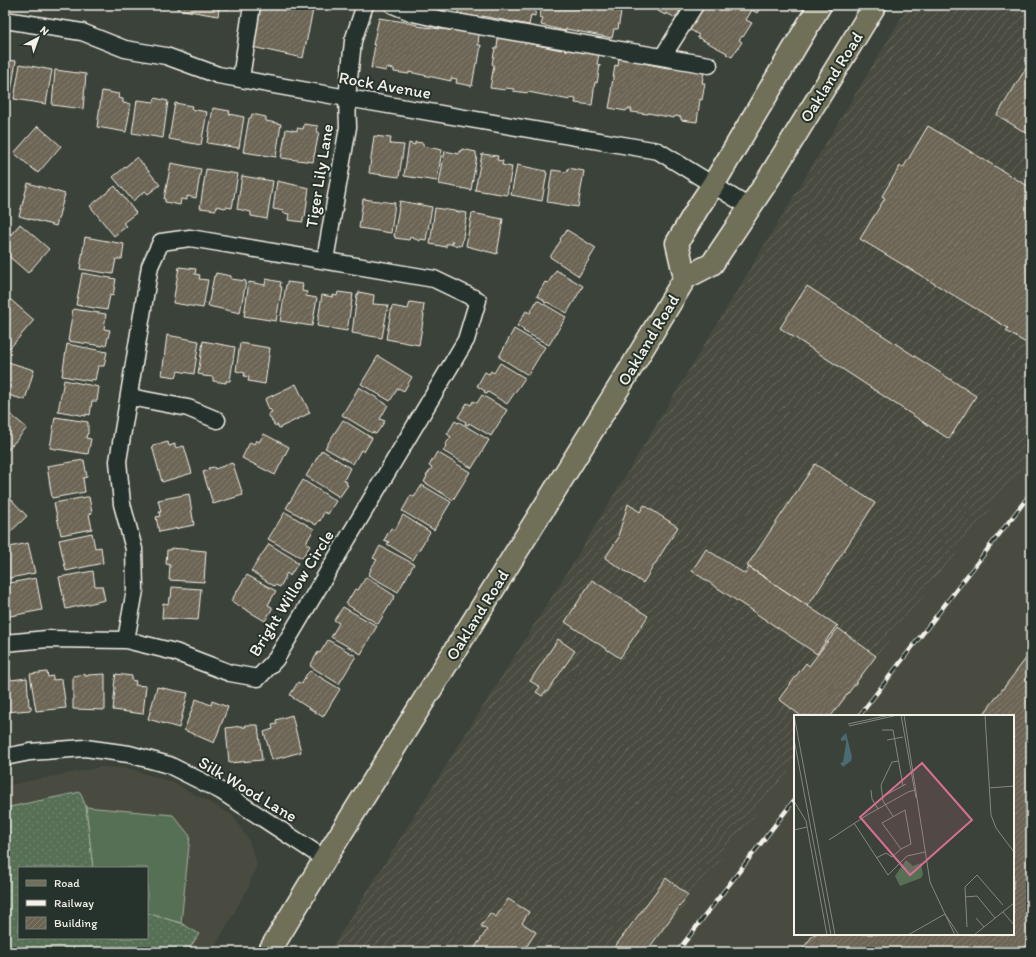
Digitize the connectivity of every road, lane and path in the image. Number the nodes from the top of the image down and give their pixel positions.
1 (252, 5) edge
2 (365, 5) edge
3 (393, 5) edge
4 (695, 5) edge
5 (820, 5) edge
6 (875, 5) edge
7 (5, 20) edge
8 (663, 56) junction
9 (709, 65) dead end
10 (241, 78) junction
11 (347, 98) junction
12 (713, 185) junction
13 (749, 207) junction
14 (325, 260) junction
15 (685, 278) junction
16 (130, 397) junction
17 (217, 420) dead end
18 (126, 640) junction
19 (5, 643) edge
20 (5, 757) edge
21 (325, 859) junction
22 (269, 952) edge

1 - 10 street
2 - 11 street, Tiger Lily Lane
3 - 8 street
4 - 8 street
5 - 12 main road, Oakland Road
6 - 13 main road, Oakland Road
7 - 10 street, Rock Avenue
8 - 9 street
10 - 11 street, Rock Avenue
11 - 12 street, Rock Avenue
11 - 14 street, Tiger Lily Lane
12 - 13 street, Rock Avenue
12 - 15 main road, Oakland Road
13 - 15 main road, Oakland Road
14 - 16 street, Bright Willow Circle
14 - 18 street, Bright Willow Circle
15 - 21 main road, Oakland Road
16 - 17 street
16 - 18 street, Bright Willow Circle
18 - 19 street
20 - 21 street, Silk Wood Lane
21 - 22 main road, Oakland Road

